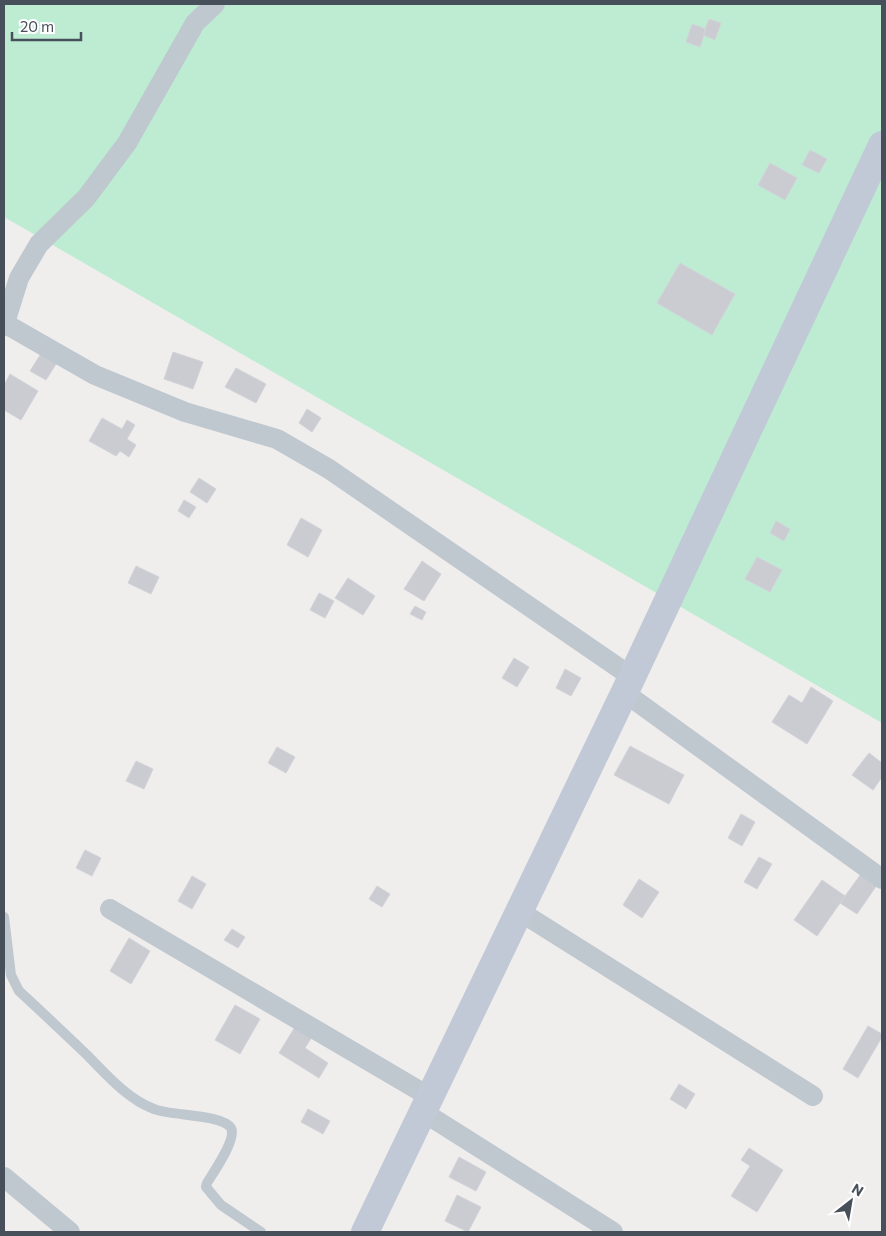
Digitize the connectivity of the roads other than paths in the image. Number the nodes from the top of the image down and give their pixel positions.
1 (215, 4) edge
2 (882, 145) edge
3 (4, 324) edge
4 (629, 685) junction
5 (882, 879) edge
6 (110, 909) dead end
7 (519, 912) junction
8 (4, 917) edge
9 (813, 1096) dead end
10 (426, 1104) junction
11 (4, 1177) edge
12 (70, 1232) edge
13 (261, 1232) edge
14 (364, 1232) edge
15 (613, 1232) edge

1 - 3 street
2 - 4 street
3 - 4 street
4 - 5 street
4 - 7 street
6 - 10 street
7 - 9 street
7 - 10 street
8 - 13 lane
10 - 14 street
10 - 15 street
11 - 12 street

